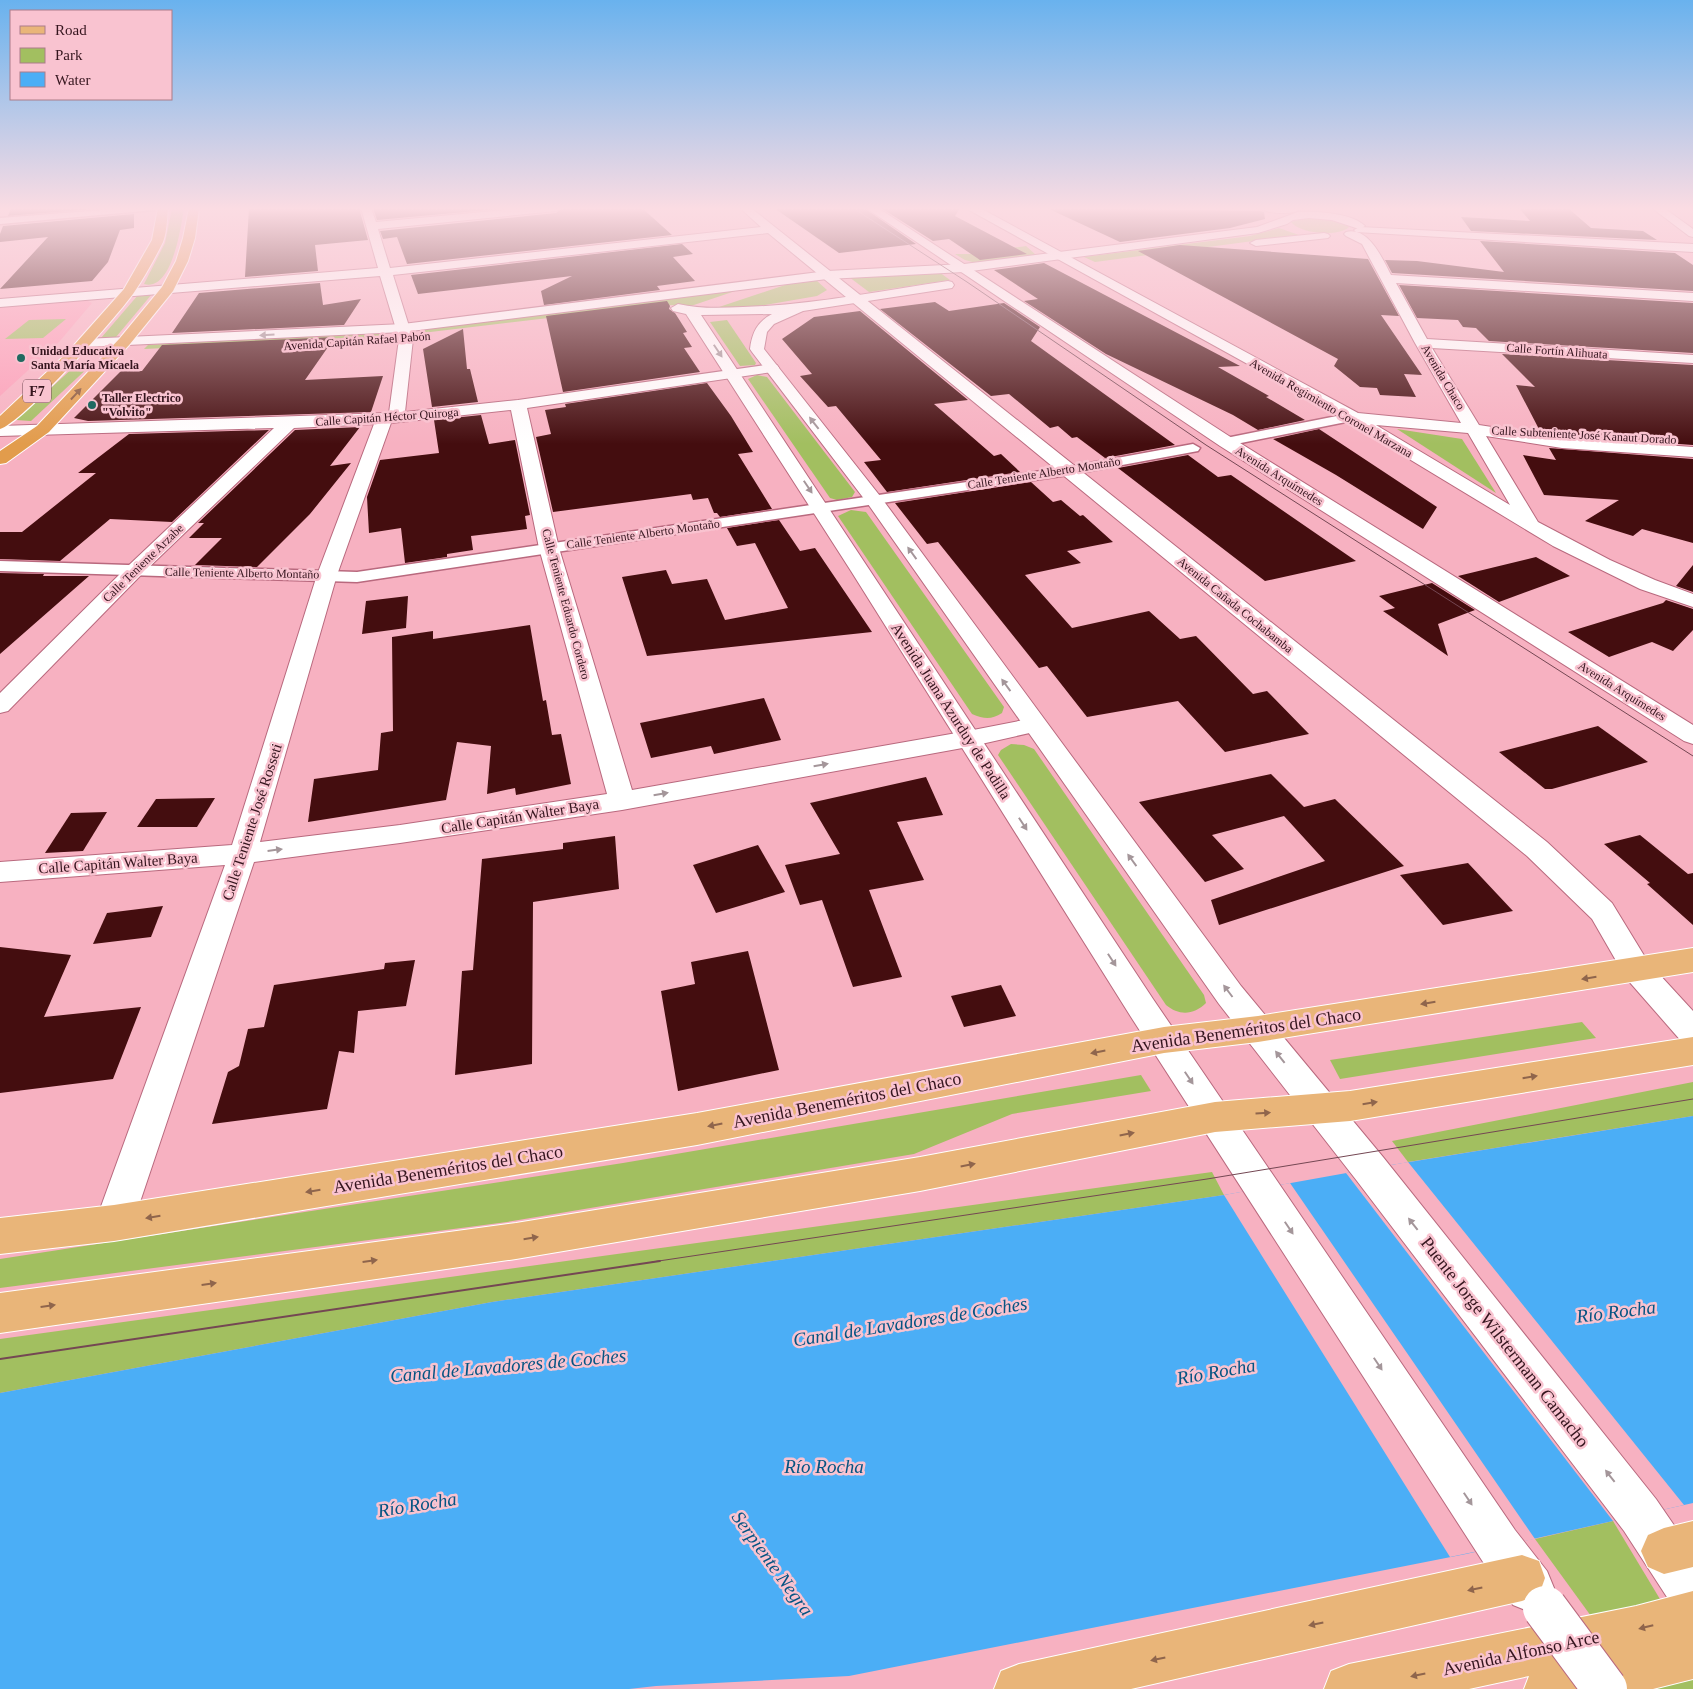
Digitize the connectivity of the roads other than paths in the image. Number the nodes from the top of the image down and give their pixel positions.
1 (131, 287) edge
2 (182, 287) edge
3 (390, 287) edge
4 (743, 287) edge
5 (764, 287) edge
6 (841, 287) edge
7 (936, 287) edge
8 (1003, 287) edge
9 (1114, 287) edge
10 (1392, 287) edge
11 (1521, 287) edge
12 (168, 288) junction
13 (129, 291) junction
14 (1693, 297) edge
15 (855, 298) junction
16 (0, 303) edge
17 (798, 308) junction
18 (691, 311) junction
19 (405, 334) junction
20 (125, 341) junction
21 (84, 343) junction
22 (1422, 343) junction
23 (113, 354) junction
24 (72, 356) junction
25 (1693, 359) edge
26 (772, 368) junction
27 (732, 373) junction
28 (518, 405) junction
29 (1352, 417) junction
30 (390, 419) junction
31 (289, 423) junction
32 (0, 424) edge
33 (43, 429) junction
34 (1474, 429) junction
35 (0, 431) edge
36 (1226, 442) junction
37 (1693, 442) edge
38 (1193, 448) dead end
39 (1693, 452) edge
40 (0, 460) edge
41 (1068, 471) junction
42 (874, 500) junction
43 (822, 508) junction
44 (1532, 528) junction
45 (549, 548) junction
46 (0, 566) edge
47 (135, 570) junction
48 (328, 575) junction
49 (1693, 601) edge
50 (0, 706) edge
51 (1034, 725) junction
52 (1693, 736) edge
53 (968, 739) junction
54 (622, 801) junction
55 (243, 854) junction
56 (0, 872) edge
57 (1693, 960) edge
58 (1637, 970) junction
59 (1258, 1029) junction
60 (1693, 1033) edge
61 (1164, 1040) junction
62 (1693, 1051) edge
63 (1321, 1109) junction
64 (1215, 1117) junction
65 (114, 1223) junction
66 (0, 1236) edge
67 (0, 1313) edge
68 (1678, 1566) edge
69 (1522, 1577) junction
70 (1693, 1655) edge
71 (1018, 1689) edge
72 (1349, 1689) edge
73 (1548, 1689) edge
74 (1604, 1689) edge

1 - 13 highway, F7
2 - 12 street
3 - 19 street, Calle Teniente José Rosseti
4 - 19 street, Avenida Capitán Rafael Pabón
5 - 18 street
6 - 15 street, Avenida Cañada Cochabamba
7 - 15 street, Avenida Capitán Rafael Pabón
8 - 36 street, Avenida Arquímedes
9 - 29 street, Avenida Regimiento Coronel Marzana
10 - 22 street, Avenida Chaco
11 - 14 street
12 - 13 street
12 - 20 highway, F7
13 - 16 street
13 - 21 highway, F7
15 - 17 street, Avenida Capitán Rafael Pabón
15 - 41 street, Avenida Cañada Cochabamba
17 - 18 street, Avenida Capitán Rafael Pabón
17 - 26 street
18 - 19 street, Avenida Capitán Rafael Pabón
18 -> 27 street, Avenida Juana Azurduy de Padilla
19 -> 20 street, Avenida Capitán Rafael Pabón
19 - 23 street, Avenida Capitán Rafael Pabón
19 - 30 street, Calle Teniente José Rosseti
20 - 21 street, Avenida Capitán Rafael Pabón
20 - 23 highway, F7
21 - 24 highway, F7
22 - 25 street, Calle Fortín Alihuata
22 - 34 street, Avenida Chaco
23 - 24 street, Avenida Capitán Rafael Pabón
33 -> 23 highway, F7
24 - 32 highway, F7
26 - 27 street, Calle Capitán Héctor Quiroga
42 -> 26 street
27 - 28 street, Calle Capitán Héctor Quiroga
27 -> 43 street, Avenida Juana Azurduy de Padilla
28 - 30 street, Calle Capitán Héctor Quiroga
28 - 45 street, Calle Teniente Eduardo Cordero
29 - 34 street, Calle Subteniente José Kanaut Dorado
29 - 36 lane
29 - 44 street, Avenida Regimiento Coronel Marzana
30 - 31 street, Calle Capitán Héctor Quiroga
30 - 48 street, Calle Teniente José Rosseti
31 - 33 street, Calle Capitán Héctor Quiroga
31 - 47 street, Calle Teniente Arzabe
33 - 35 street, Calle Capitán Héctor Quiroga
33 - 40 highway, F7
34 - 37 street, Calle Subteniente José Kanaut Dorado
34 - 39 street, Calle Subteniente José Kanaut Dorado
34 - 44 street, Avenida Chaco
36 - 52 street, Avenida Arquímedes
38 - 41 lane, Calle Teniente Alberto Montaño
41 - 42 lane, Calle Teniente Alberto Montaño
41 - 58 street, Avenida Cañada Cochabamba
42 - 43 lane, Calle Teniente Alberto Montaño
51 -> 42 street
43 - 45 lane, Calle Teniente Alberto Montaño
43 - 53 street, Avenida Juana Azurduy de Padilla
44 - 49 street, Avenida Regimiento Coronel Marzana
45 - 48 lane, Calle Teniente Alberto Montaño
45 - 54 street, Calle Teniente Eduardo Cordero
46 - 47 lane, Calle Teniente Alberto Montaño
47 - 48 lane, Calle Teniente Alberto Montaño
47 - 50 street, Calle Teniente Arzabe
48 - 55 street, Calle Teniente José Rosseti
51 - 53 street, Calle Capitán Walter Baya
59 -> 51 street
54 -> 53 street, Calle Capitán Walter Baya
53 -> 61 street, Avenida Juana Azurduy de Padilla
55 -> 54 street, Calle Capitán Walter Baya
55 - 56 street, Calle Capitán Walter Baya
55 - 65 street, Calle Teniente José Rosseti
57 - 58 main road, Avenida Beneméritos del Chaco
58 -> 59 main road, Avenida Beneméritos del Chaco
58 - 60 street, Avenida Cañada Cochabamba
59 - 61 main road, Avenida Beneméritos del Chaco
63 -> 59 street
61 -> 64 street, Avenida Juana Azurduy de Padilla
61 -> 65 main road, Avenida Beneméritos del Chaco
63 -> 62 main road
64 -> 63 main road
68 -> 63 street, Puente Jorge Wilstermann Camacho
67 -> 64 main road
64 -> 69 street, Avenida Juana Azurduy de Padilla
65 - 66 main road, Avenida Beneméritos del Chaco
68 -> 72 main road, Avenida Alfonso Arce
69 -> 71 main road
69 - 74 street, bridge
70 - 73 main road

